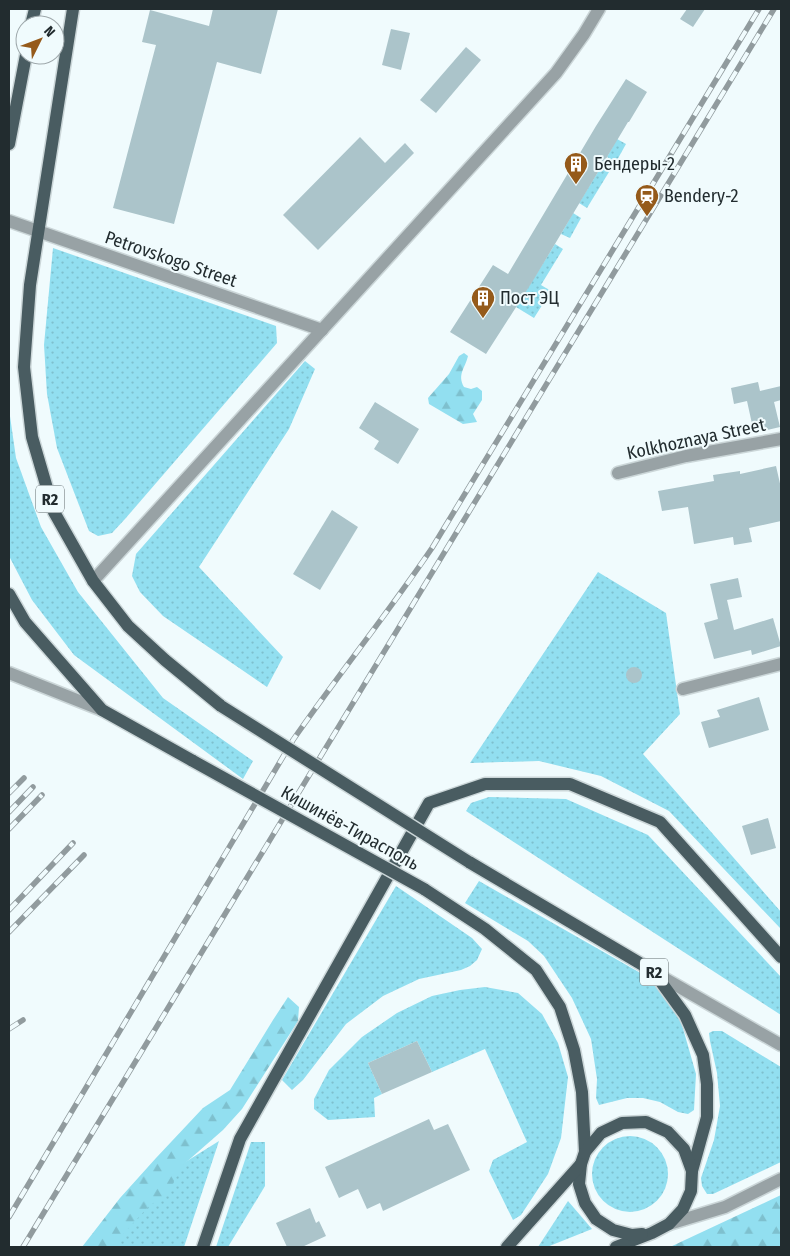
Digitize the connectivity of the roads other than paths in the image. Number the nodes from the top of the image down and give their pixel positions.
1 (73, 9) edge
2 (599, 9) edge
3 (24, 65) edge
4 (9, 144) edge
5 (9, 221) edge
6 (39, 231) junction
7 (322, 330) junction
8 (781, 439) edge
9 (618, 473) dead end
10 (93, 581) junction
11 (9, 594) edge
12 (781, 664) edge
13 (9, 673) edge
14 (683, 690) dead end
15 (102, 710) junction
16 (781, 957) edge
17 (653, 971) junction
18 (781, 1045) edge
19 (586, 1152) junction
20 (581, 1164) junction
21 (692, 1171) junction
22 (781, 1179) edge
23 (669, 1224) junction
24 (652, 1232) junction
25 (203, 1247) edge
26 (507, 1247) edge
27 (616, 1247) edge

1 - 6 main road, R2
2 - 7 street
3 - 4 main road
5 - 6 street, Petrovskogo Street
6 - 7 street, Petrovskogo Street
6 - 10 main road, R2
7 - 10 street
8 - 9 street, Kolkhoznaya Street
10 - 17 main road, R2, bridge
11 - 15 main road, Кишинёв-Тирасполь
12 - 14 street
13 - 15 street
15 - 19 main road, Кишинёв-Тирасполь, bridge
16 - 25 main road
17 - 18 street
17 - 21 main road, R2
19 - 20 main road
19 - 21 main road
20 - 24 main road
20 - 26 main road
21 - 23 main road, R2
22 - 23 street
23 - 24 main road, R2
24 - 27 main road, R2

